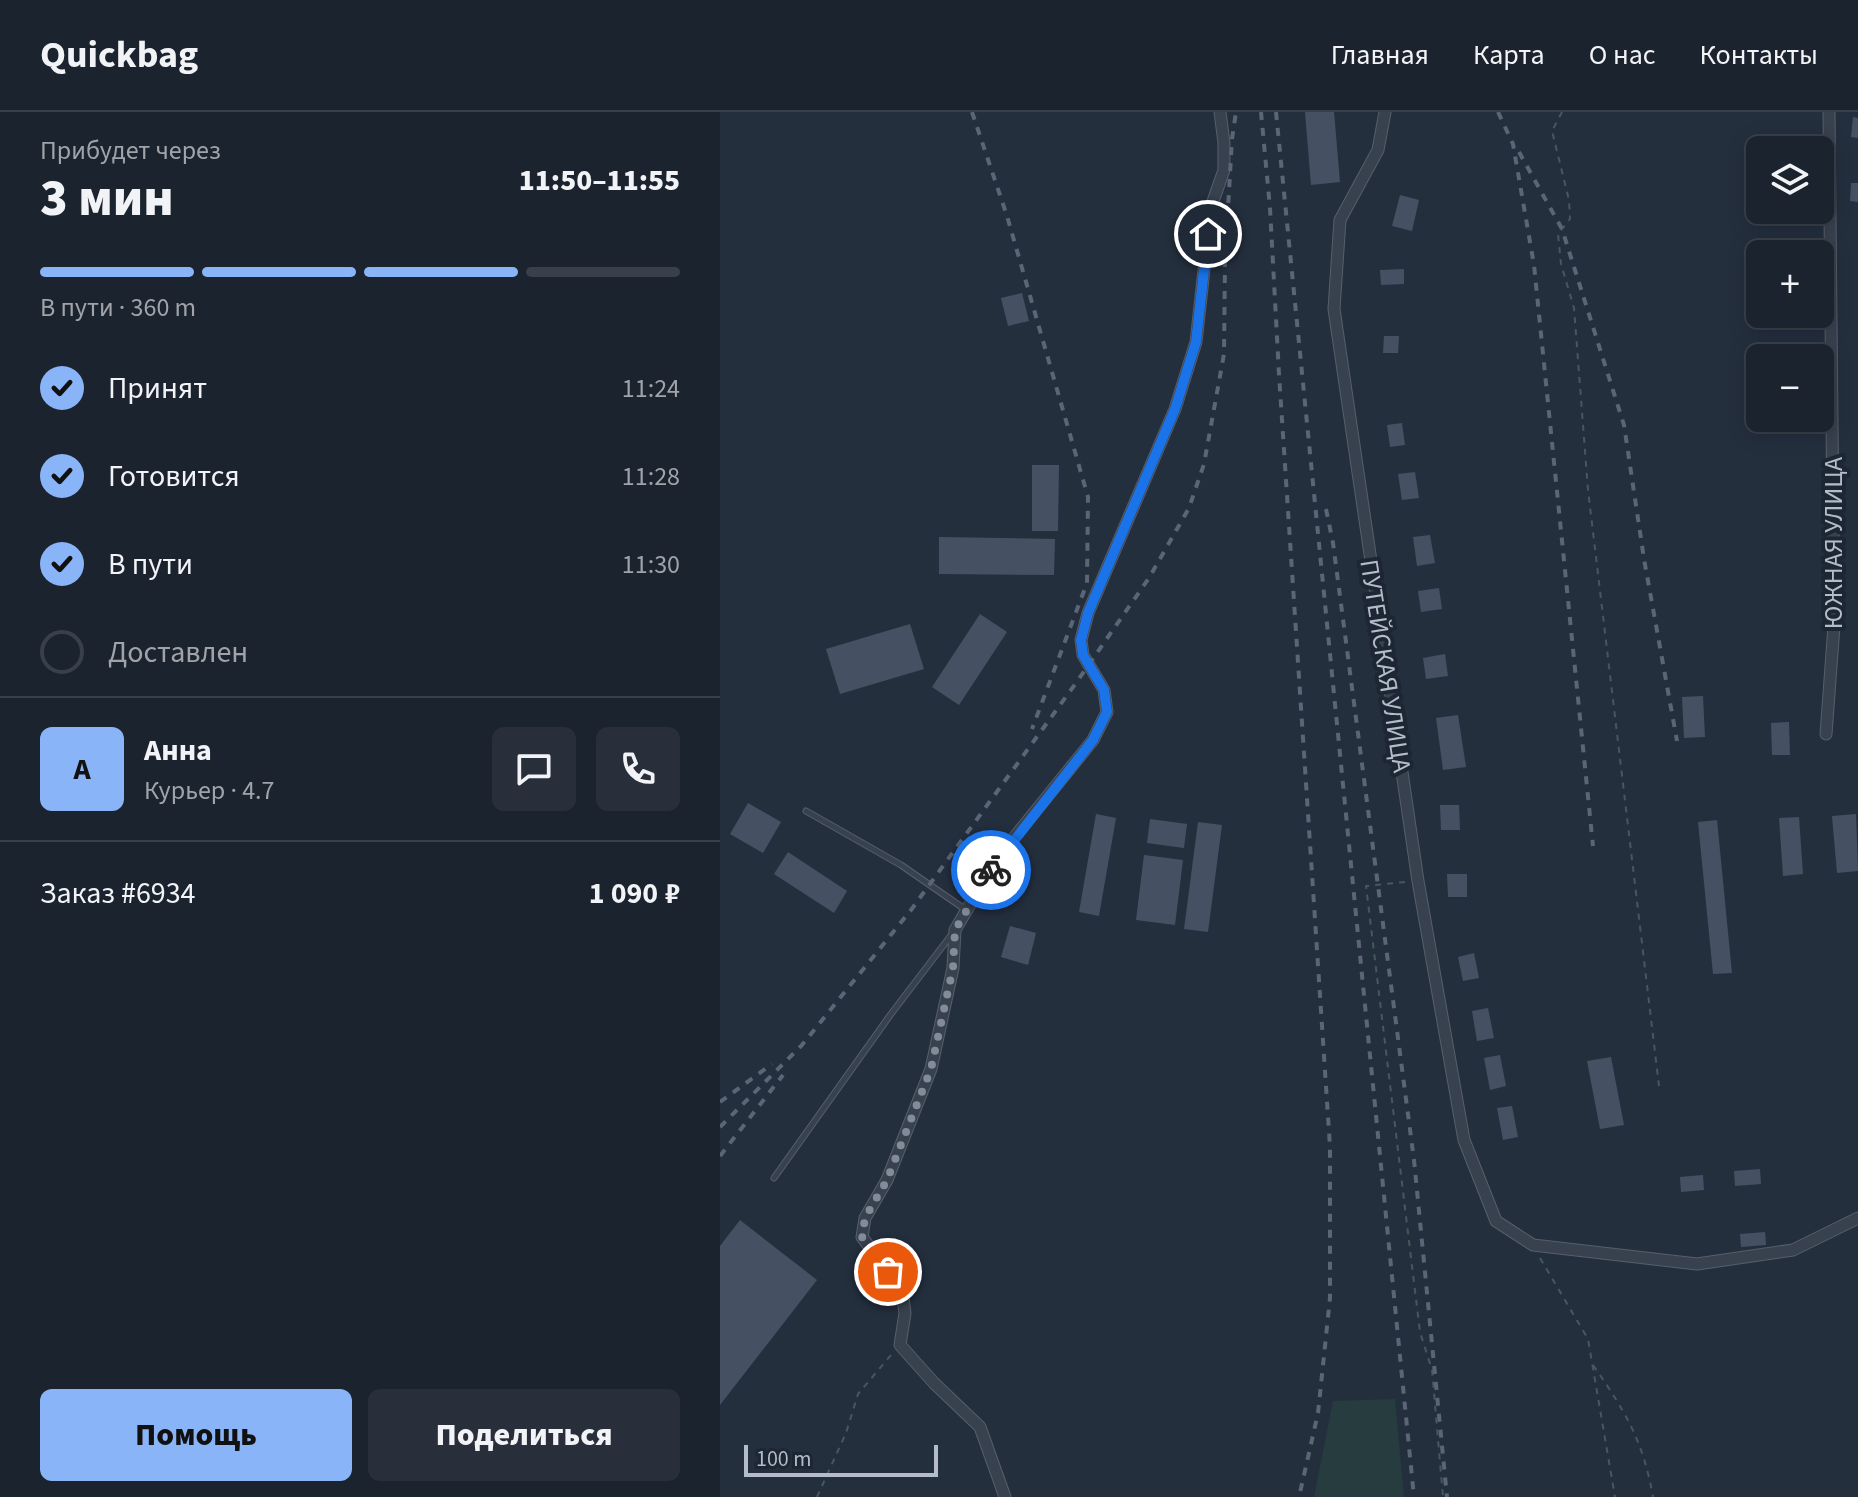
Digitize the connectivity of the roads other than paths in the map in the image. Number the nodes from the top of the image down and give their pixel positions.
1 (1220, 112) edge
2 (1385, 112) edge
3 (1829, 112) edge
4 (1826, 734) dead end
5 (806, 811) dead end
6 (967, 910) junction
7 (955, 930) junction
8 (774, 1178) dead end
9 (1858, 1218) edge
10 (1005, 1497) edge

1 - 6 street
2 - 9 street, ПУТЕЙСКАЯ УЛИЦА
3 - 4 street, ЮЖНАЯ УЛИЦА
5 - 6 lane
6 - 7 street
7 - 8 lane
7 - 10 street

